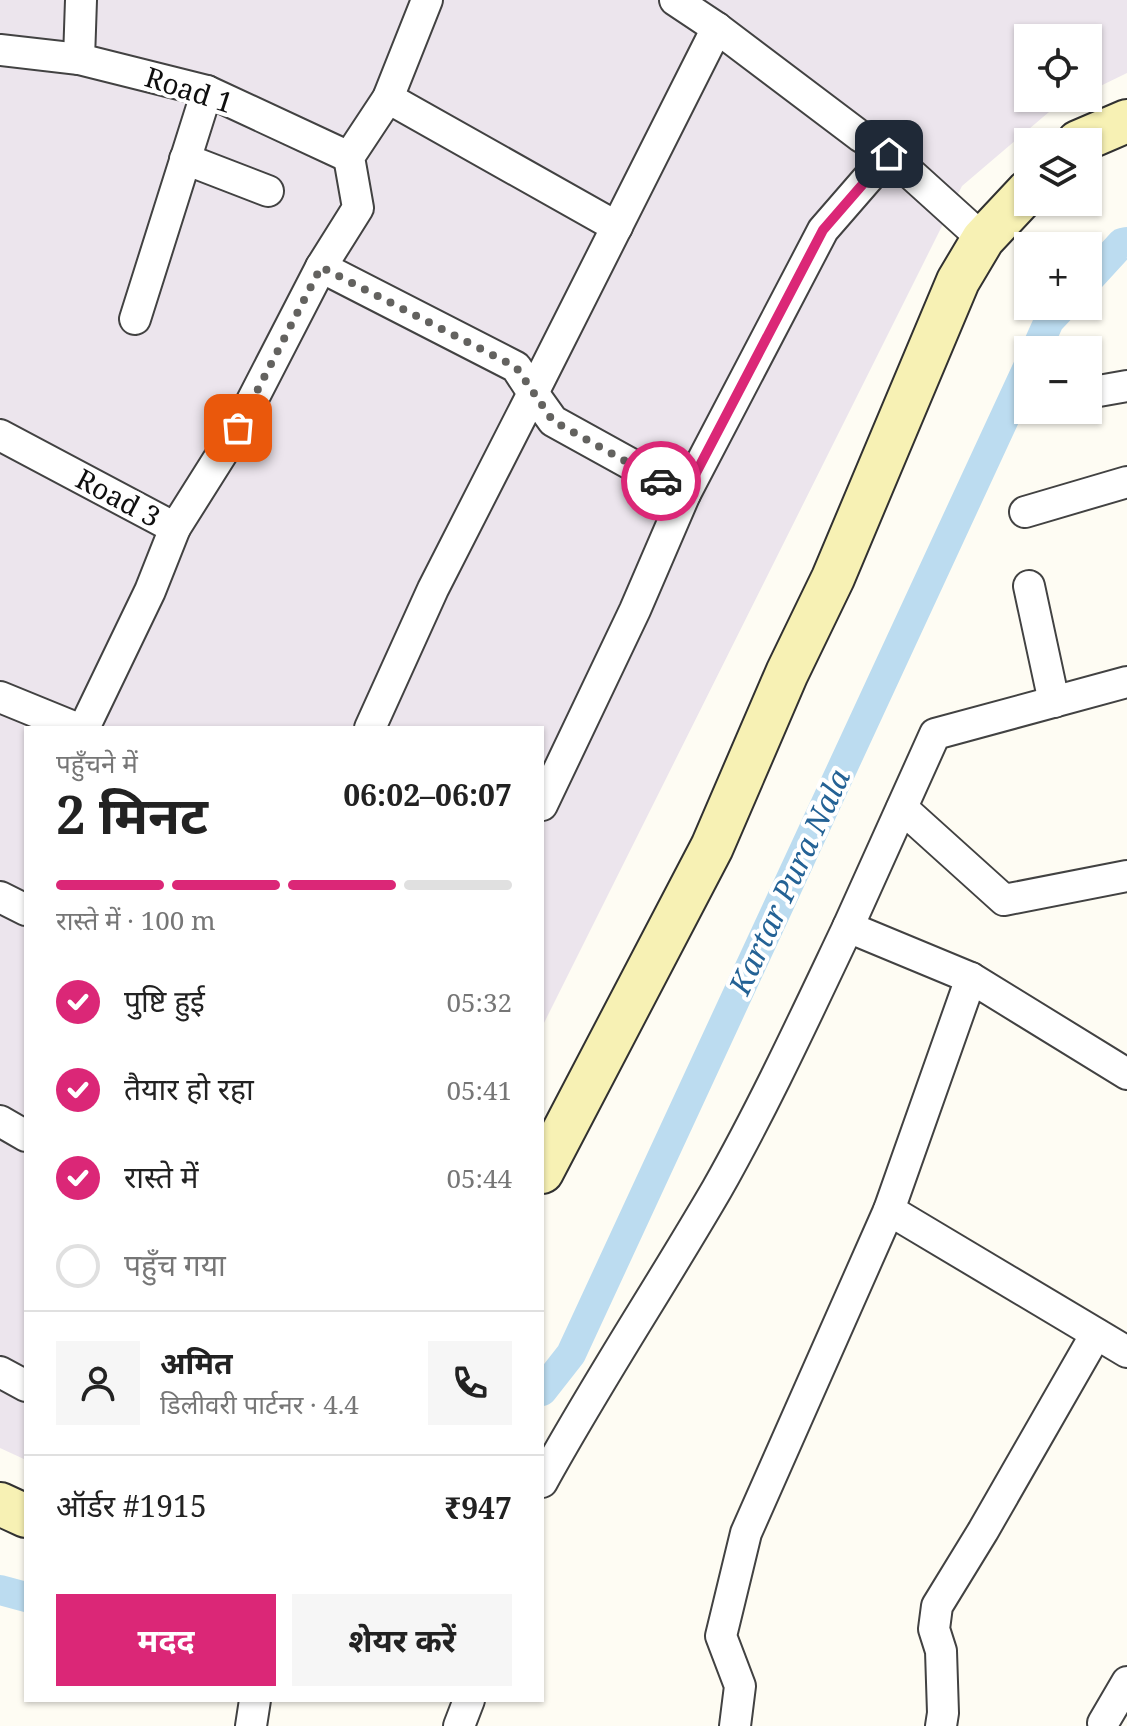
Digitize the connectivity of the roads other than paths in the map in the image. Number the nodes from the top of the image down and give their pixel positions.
1 (81, 0) edge
2 (427, 0) edge
3 (675, 0) edge
4 (717, 28) junction
5 (0, 50) edge
6 (79, 59) junction
7 (207, 91) junction
8 (388, 98) junction
9 (1127, 121) edge
10 (1102, 132) edge
11 (889, 154) junction
12 (349, 157) junction
13 (185, 159) junction
14 (268, 191) dead end
15 (1014, 206) edge
16 (617, 227) junction
17 (983, 239) junction
18 (321, 267) junction
19 (135, 319) dead end
20 (1127, 386) edge
21 (1102, 390) edge
22 (533, 393) junction
23 (0, 435) edge
24 (1127, 482) edge
25 (685, 494) junction
26 (1025, 512) dead end
27 (175, 528) junction
28 (1029, 586) dead end
29 (1127, 682) edge
30 (0, 697) edge
31 (1054, 702) junction
32 (71, 726) edge
33 (85, 726) edge
34 (371, 726) edge
35 (544, 801) edge
36 (902, 808) junction
37 (1127, 876) edge
38 (0, 897) edge
39 (24, 909) edge
40 (848, 927) junction
41 (971, 978) junction
42 (1127, 1074) edge
43 (0, 1121) edge
44 (24, 1135) edge
45 (544, 1168) edge
46 (889, 1210) junction
47 (1096, 1334) junction
48 (1127, 1352) edge
49 (0, 1372) edge
50 (24, 1385) edge
51 (544, 1478) edge
52 (0, 1504) edge
53 (24, 1515) edge
54 (1127, 1682) edge
55 (468, 1702) edge
56 (1103, 1723) dead end
57 (459, 1726) edge
58 (735, 1726) edge
59 (941, 1726) edge

1 - 6 street
2 - 8 street
3 - 4 street
4 - 11 street
4 - 16 street
5 - 6 street, Road 1
6 - 7 street, Road 1
7 - 12 street, Road 1
7 - 13 street
8 - 12 street
8 - 16 street
9 - 10 street
11 - 17 street
11 - 25 street
12 - 18 street, Road 3
13 - 14 street
13 - 19 street
15 - 17 street
16 - 22 street
17 - 45 street
18 - 22 street
18 - 27 street, Road 3
20 - 21 street
22 - 25 street
22 - 34 street
23 - 27 street, Road 3
24 - 26 street
25 - 35 street
27 - 33 street
28 - 31 street
29 - 31 street
30 - 32 street
31 - 36 street
36 - 37 street
36 - 40 street
38 - 39 street
40 - 41 street
40 - 51 street
41 - 42 street
41 - 46 street
43 - 44 street
46 - 47 street
46 - 58 street
47 - 48 street
47 - 59 street
49 - 50 street
52 - 53 street
54 - 56 street
55 - 57 street

